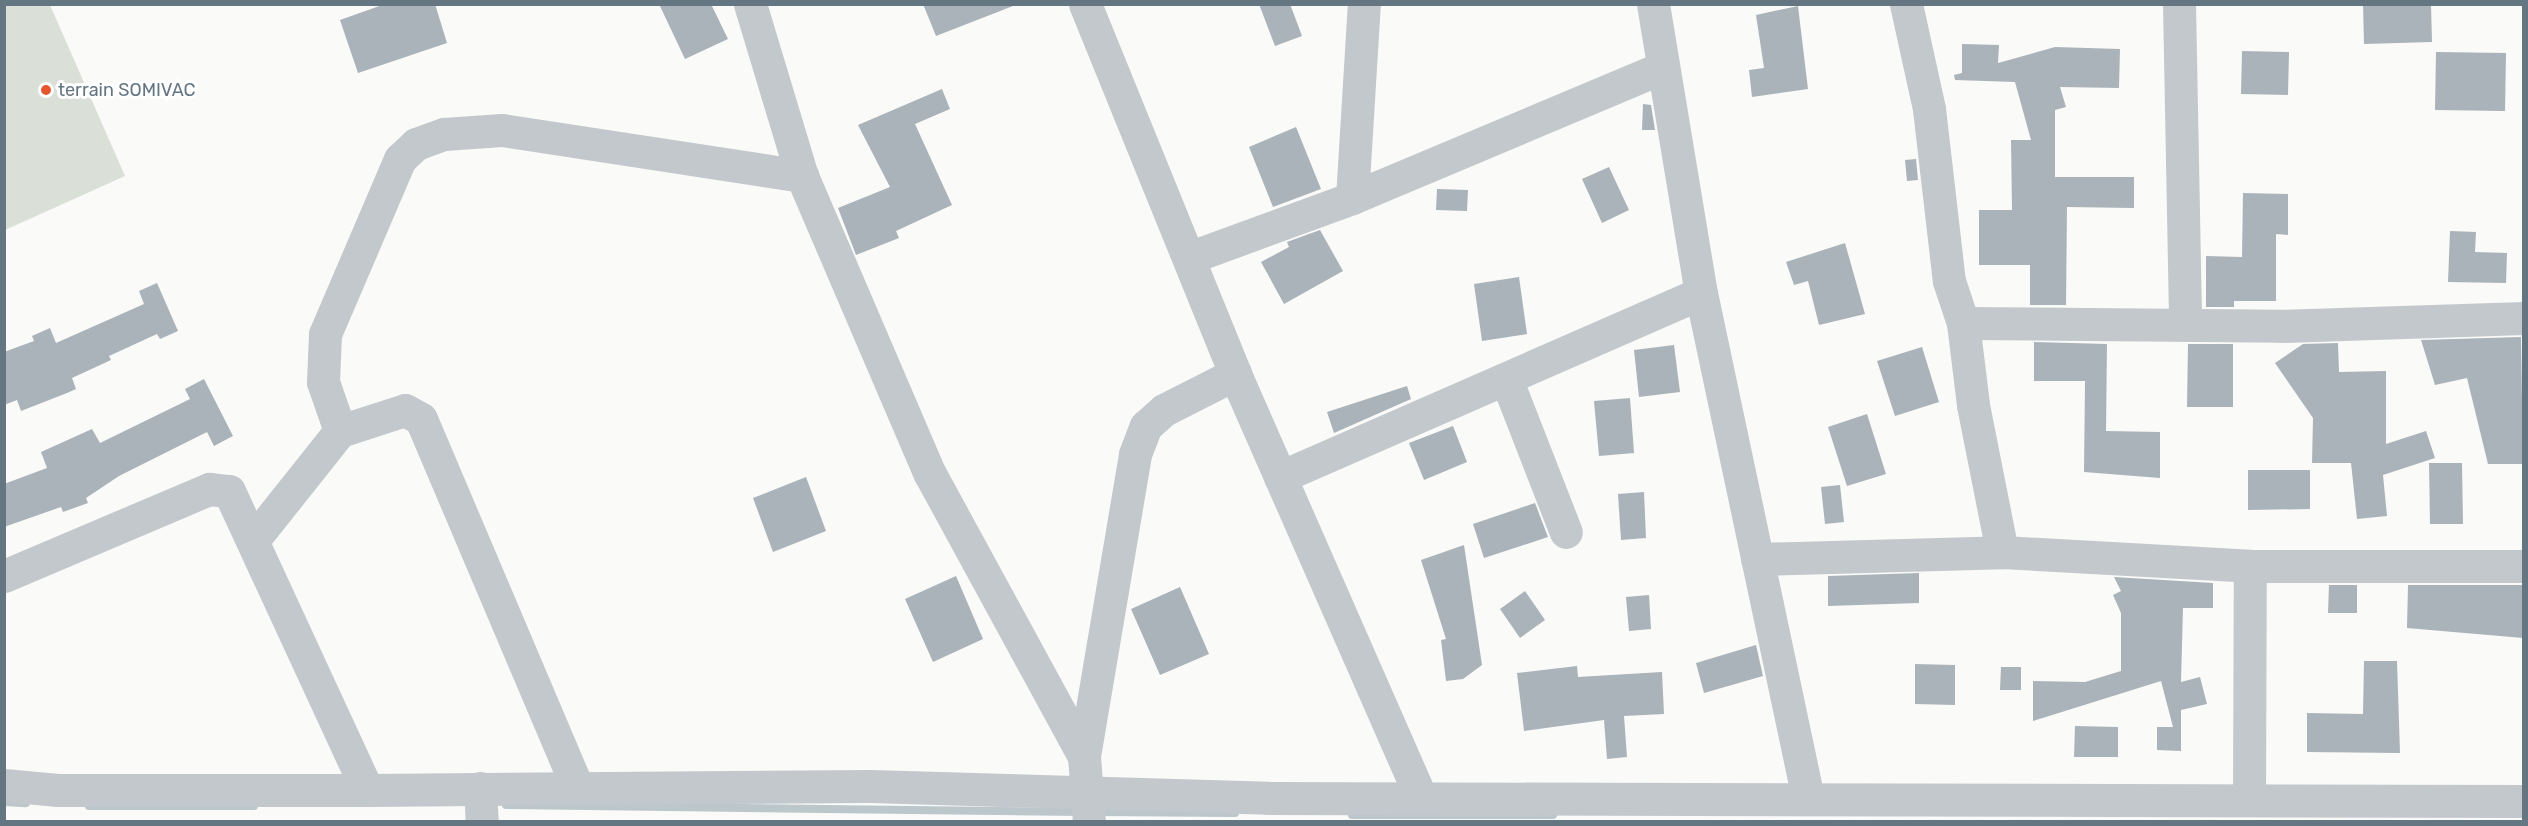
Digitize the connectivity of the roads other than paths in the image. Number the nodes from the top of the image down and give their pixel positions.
1 (750, 4) edge
2 (1085, 4) edge
3 (1364, 4) edge
4 (1653, 4) edge
5 (1906, 4) edge
6 (2179, 4) edge
7 (1663, 67) junction
8 (802, 176) junction
9 (1352, 198) junction
10 (1191, 257) junction
11 (1701, 293) junction
12 (2523, 318) edge
13 (2185, 322) junction
14 (1963, 323) junction
15 (1235, 374) junction
16 (1508, 381) junction
17 (340, 431) junction
18 (1280, 477) junction
19 (1566, 532) dead end
20 (254, 539) junction
21 (2002, 552) junction
22 (1757, 559) junction
23 (2250, 566) junction
24 (2523, 566) edge
25 (4, 576) edge
26 (1084, 756) junction
27 (4, 785) edge
28 (578, 786) junction
29 (480, 788) junction
30 (367, 790) junction
31 (1421, 798) junction
32 (1808, 798) junction
33 (2249, 800) junction
34 (2523, 801) edge
35 (1089, 811) edge
36 (482, 822) edge

1 - 8 street
2 - 10 street
3 - 9 street
4 - 7 street
5 - 14 street
6 - 13 street
7 - 9 street
7 - 11 street
8 - 17 street
8 - 26 street
9 - 10 street
10 - 15 street
11 - 16 street
11 - 22 street
12 - 13 street
13 - 14 street
14 - 21 street
15 - 18 street
15 - 26 street
16 - 18 street
16 - 19 street
17 - 20 street
17 - 28 street
18 - 31 street
20 - 25 street
20 - 30 street
21 - 22 street
21 - 23 street
22 - 32 street
23 - 24 street
23 - 33 street
26 - 35 street
27 - 30 street
28 - 29 street
28 - 35 street
29 - 30 street
29 - 36 street
31 - 32 street
31 - 35 street
32 - 33 street
33 - 34 street

